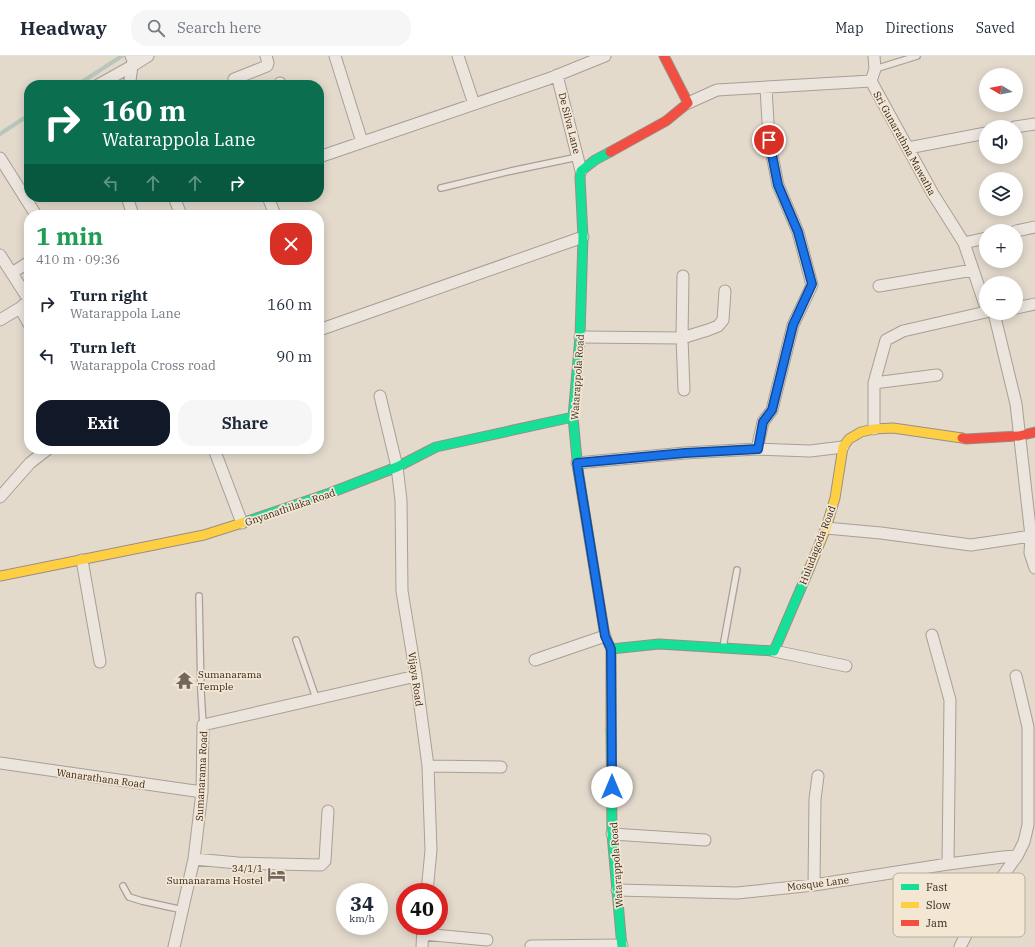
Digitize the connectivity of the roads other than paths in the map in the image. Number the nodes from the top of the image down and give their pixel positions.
1 (148, 56) edge
2 (266, 56) edge
3 (335, 56) edge
4 (458, 56) edge
5 (605, 56) edge
6 (664, 56) edge
7 (874, 56) edge
8 (917, 56) edge
9 (132, 61) edge
10 (875, 69) junction
11 (558, 75) junction
12 (234, 79) dead end
13 (105, 80) edge
14 (130, 80) edge
15 (871, 81) junction
16 (766, 88) junction
17 (688, 103) junction
18 (474, 104) junction
19 (1035, 124) edge
20 (1023, 126) edge
21 (979, 134) edge
22 (362, 142) junction
23 (908, 148) junction
24 (324, 155) edge
25 (578, 157) junction
26 (0, 158) edge
27 (581, 171) junction
28 (441, 188) dead end
29 (24, 196) edge
30 (1035, 227) edge
31 (1023, 230) edge
32 (583, 237) junction
33 (979, 240) edge
34 (964, 243) junction
35 (0, 255) edge
36 (24, 265) edge
37 (974, 270) junction
38 (12, 273) junction
39 (683, 276) dead end
40 (879, 286) dead end
41 (979, 286) edge
42 (725, 291) dead end
43 (24, 292) edge
44 (24, 304) edge
45 (1035, 304) edge
46 (1023, 307) edge
47 (20, 308) junction
48 (979, 314) edge
49 (24, 315) edge
50 (0, 320) edge
51 (996, 320) edge
52 (324, 328) edge
53 (580, 337) junction
54 (682, 338) junction
55 (936, 375) dead end
56 (874, 384) junction
57 (684, 390) dead end
58 (380, 396) dead end
59 (573, 417) junction
60 (874, 429) junction
61 (1035, 432) edge
62 (1019, 436) junction
63 (843, 447) junction
64 (758, 449) junction
65 (42, 454) edge
66 (216, 454) edge
67 (577, 463) junction
68 (397, 467) junction
69 (0, 497) edge
70 (242, 523) junction
71 (826, 528) junction
72 (1031, 536) junction
73 (1033, 553) edge
74 (82, 560) junction
75 (1035, 568) edge
76 (737, 570) dead end
77 (0, 576) edge
78 (199, 596) dead end
79 (932, 635) dead end
80 (605, 636) junction
81 (296, 640) dead end
82 (723, 647) junction
83 (611, 649) junction
84 (774, 651) junction
85 (535, 660) dead end
86 (100, 662) dead end
87 (846, 666) dead end
88 (416, 676) junction
89 (1016, 676) dead end
90 (316, 698) junction
91 (203, 725) junction
92 (1031, 726) edge
93 (0, 763) edge
94 (428, 766) junction
95 (501, 768) dead end
96 (818, 776) dead end
97 (202, 792) junction
98 (328, 811) dead end
99 (1032, 811) edge
100 (612, 834) junction
101 (705, 840) dead end
102 (1017, 856) junction
103 (194, 859) junction
104 (948, 864) junction
105 (1005, 873) edge
106 (428, 883) edge
107 (814, 885) junction
108 (123, 886) dead end
109 (617, 890) junction
110 (183, 910) junction
111 (448, 934) edge
112 (423, 935) edge
113 (965, 937) edge
114 (487, 940) dead end
115 (531, 946) dead end
116 (622, 946) edge
117 (174, 947) edge
118 (422, 947) edge
119 (960, 947) edge

1 - 9 street
2 - 12 street
3 - 22 street
4 - 18 street
5 - 11 street
6 - 17 street
7 - 10 street
8 - 10 lane
9 - 13 street
9 - 14 street
10 - 15 street
11 - 18 street
11 - 25 street, De Silva Lane
15 - 16 street, Sri Gunarathna Mawatha
15 - 23 street, Sri Gunarathna Mawatha
16 - 17 street, Sri Gunarathna Mawatha
16 - 64 street
17 - 27 street
18 - 22 street
19 - 20 street
21 - 23 street
22 - 24 street
23 - 34 street, Sri Gunarathna Mawatha
25 - 27 street, De Silva Lane
25 - 28 lane
26 - 29 street
27 - 32 street, Watarappola Road
30 - 31 street
32 - 52 street
32 - 53 street, Watarappola Road
33 - 34 street
34 - 37 street, Sri Gunarathna Mawatha
35 - 38 street
36 - 38 street
37 - 40 street
37 - 41 street, Sri Gunarathna Mawatha
38 - 43 street
39 - 54 street
42 - 54 street
44 - 47 street
45 - 46 street
47 - 49 street
47 - 50 street
48 - 56 street
51 - 62 street
53 - 54 street
53 - 59 street, Watarappola Road
54 - 57 street
55 - 56 street
56 - 60 street
58 - 68 street, Vijaya Road
59 - 67 street, Watarappola Road
59 - 68 street, Gnyanathilaka Road
60 - 62 street
60 - 63 street
61 - 62 street
62 - 72 street
63 - 64 street
63 - 71 street, Huludagoda Road
64 - 67 street
65 - 69 street
66 - 70 street
67 - 80 street, Watarappola Road
68 - 70 street, Gnyanathilaka Road
68 - 88 street, Vijaya Road
70 - 74 street, Gnyanathilaka Road
71 - 72 street
71 - 84 street, Huludagoda Road
72 - 73 street
73 - 75 street
74 - 77 street, Gnyanathilaka Road
74 - 86 street
76 - 82 lane
78 - 91 lane
79 - 104 street
80 - 83 street, Watarappola Road
80 - 85 street
81 - 90 lane
82 - 83 street
82 - 84 street
83 - 100 street, Watarappola Road
84 - 87 street
88 - 90 street, Sumanarama Road
88 - 94 street, Vijaya Road
89 - 92 street
90 - 91 street, Sumanarama Road
91 - 97 street, Sumanarama Road
92 - 99 street
93 - 97 street, Wanarathana Road
94 - 95 street
94 - 106 street, Vijaya Road
96 - 107 street
97 - 103 street, Sumanarama Road
98 - 103 street
99 - 102 street
100 - 101 street
100 - 109 street, Watarappola Road
102 - 104 street, Mosque Lane
102 - 105 street
103 - 110 street, Sumanarama Road
104 - 107 street, Mosque Lane
107 - 109 street, Mosque Lane
108 - 110 lane
109 - 116 street, Watarappola Road
110 - 117 street, Sumanarama Road
111 - 114 street
112 - 118 street
113 - 119 street
115 - 116 street

